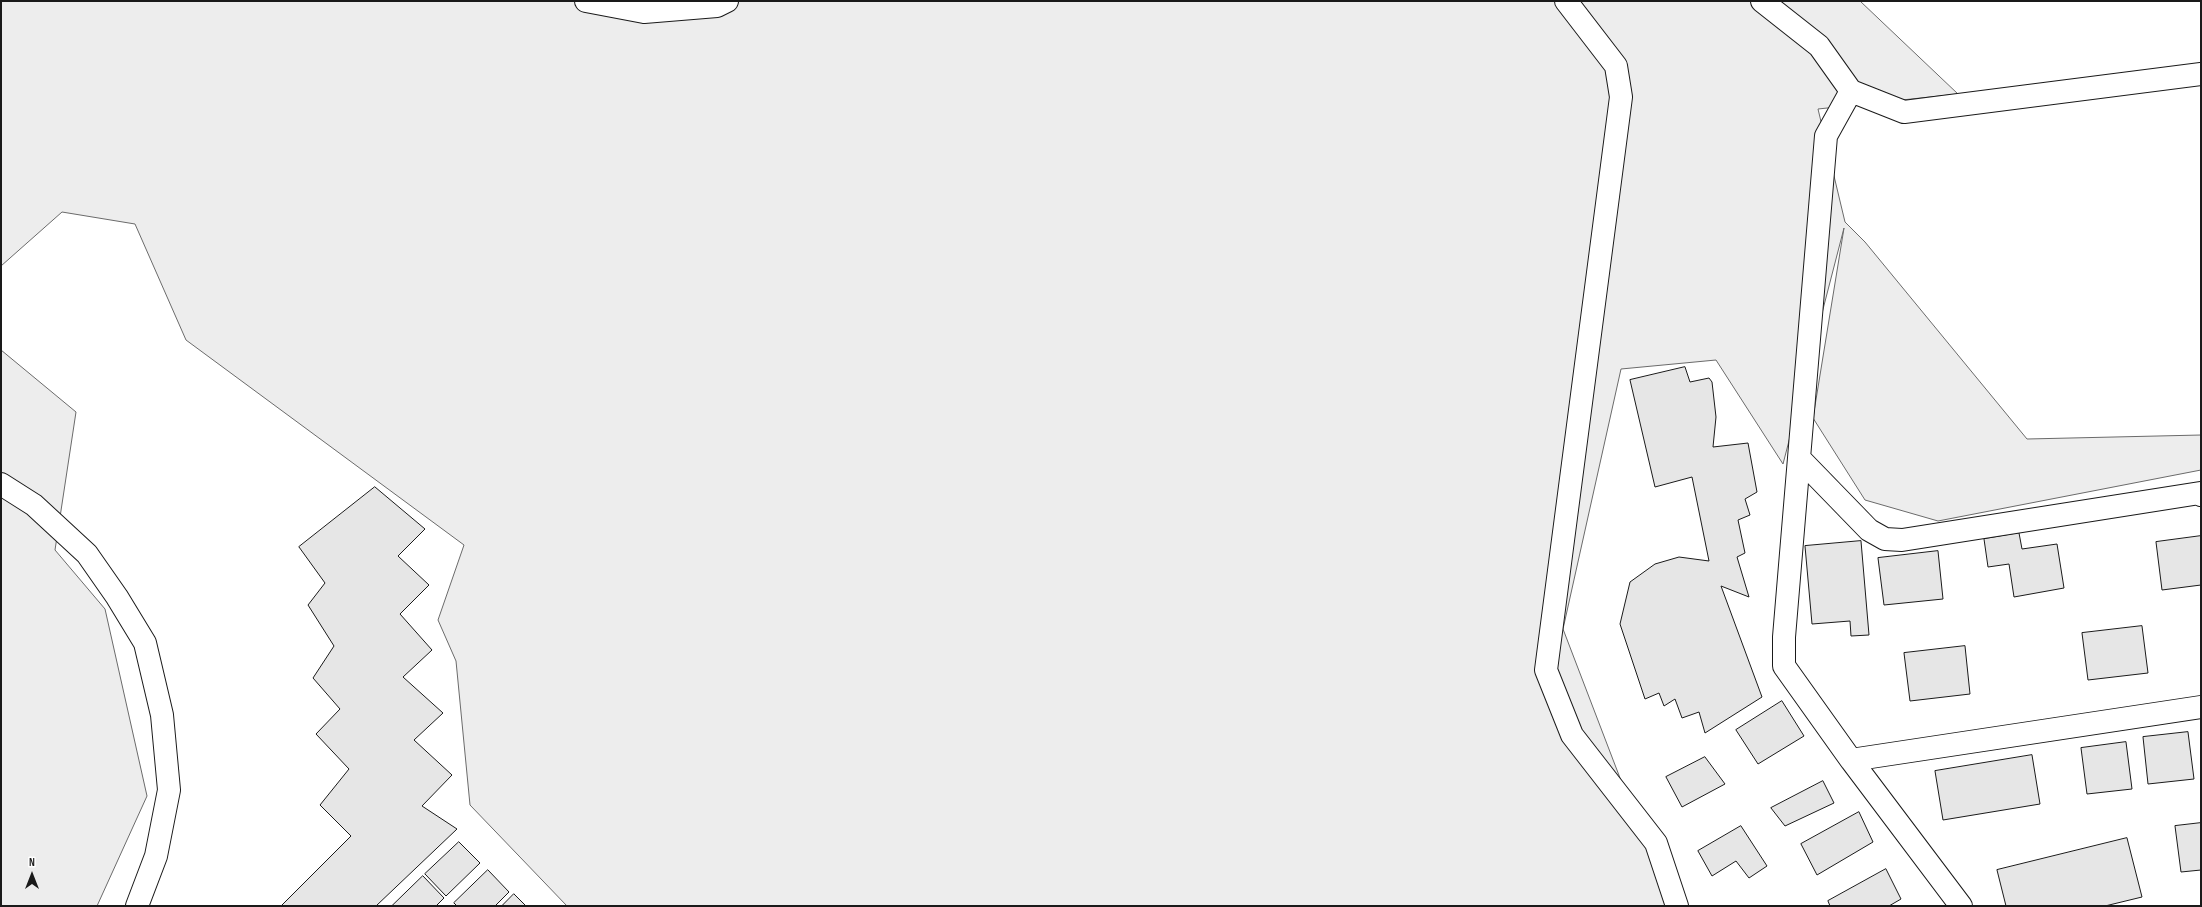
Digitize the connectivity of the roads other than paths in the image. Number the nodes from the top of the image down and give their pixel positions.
1 (586, 1) edge
2 (727, 1) edge
3 (1566, 1) edge
4 (1762, 1) edge
5 (2201, 74) edge
6 (1851, 91) junction
7 (1801, 460) junction
8 (1, 484) edge
9 (2201, 495) edge
10 (2201, 706) edge
11 (1851, 760) junction
12 (137, 906) edge
13 (1677, 906) edge
14 (1961, 906) edge

1 - 2 street
3 - 13 street
4 - 6 street
5 - 6 street
6 - 7 street
7 - 9 street
7 - 11 street
8 - 12 street
10 - 11 street
11 - 14 street

